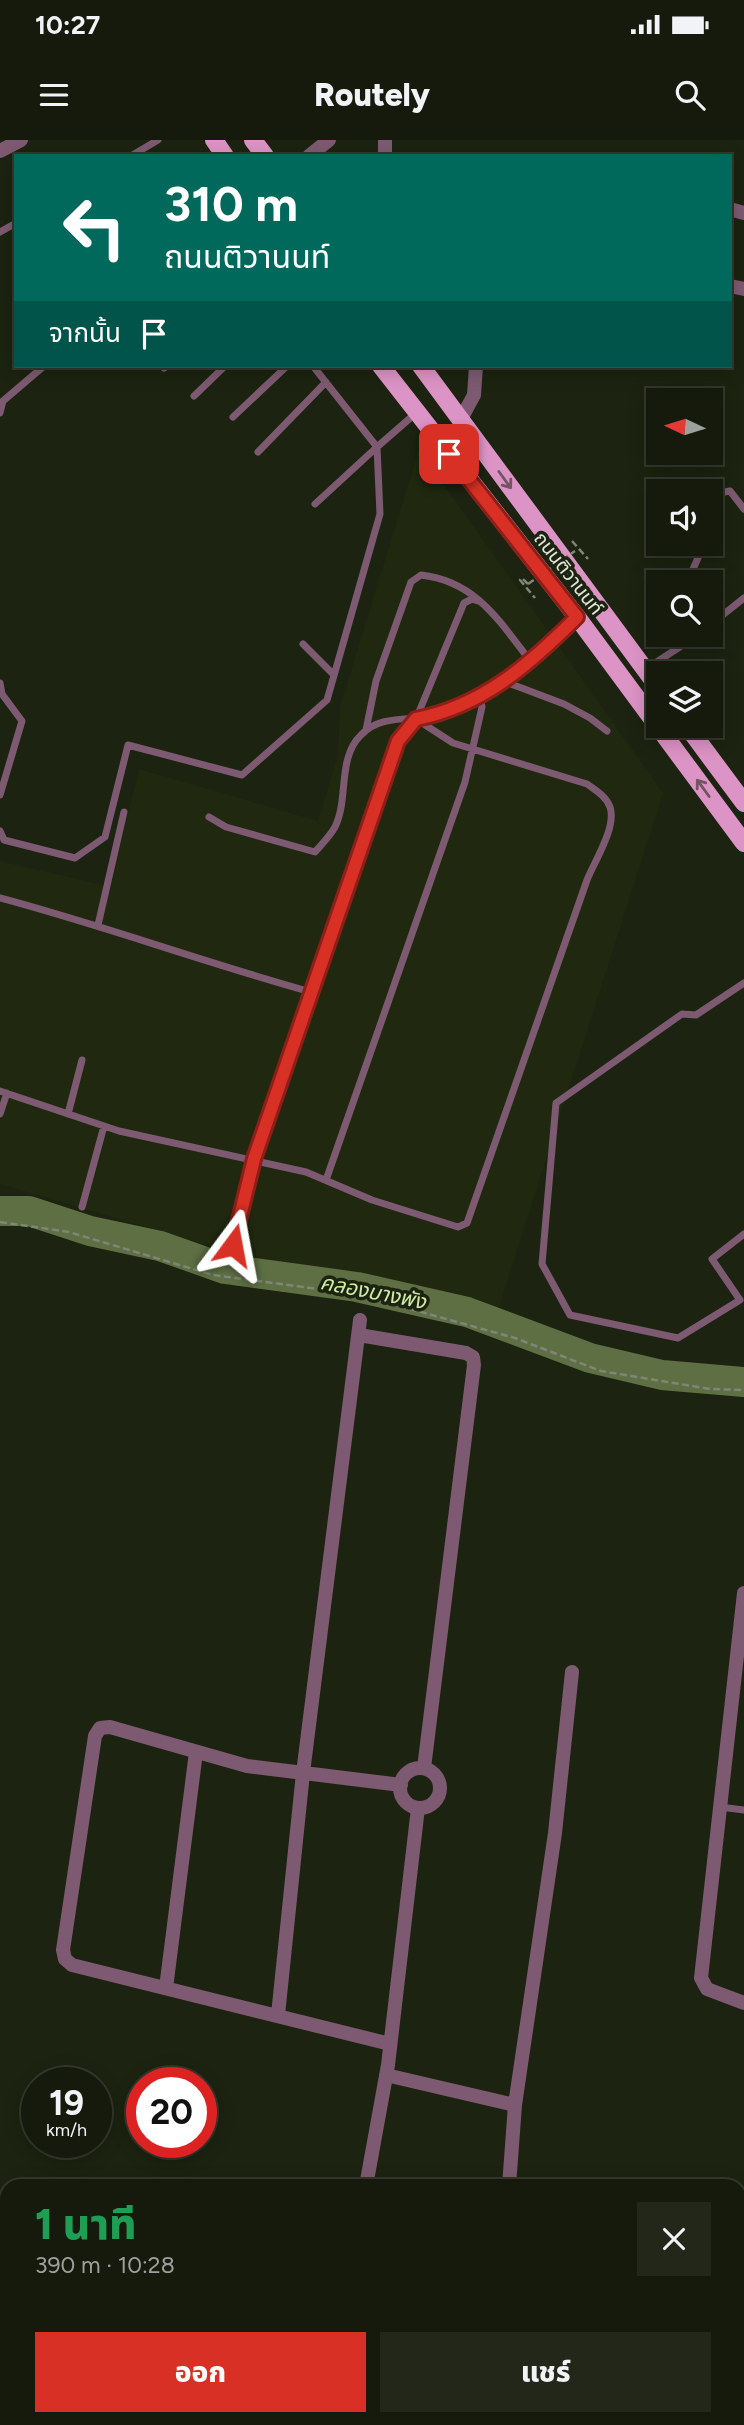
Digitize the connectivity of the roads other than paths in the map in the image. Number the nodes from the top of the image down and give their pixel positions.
1 (21, 140) edge
2 (158, 140) edge
3 (329, 140) edge
4 (0, 151) edge
5 (134, 154) edge
6 (312, 154) edge
7 (42, 368) edge
8 (223, 368) edge
9 (285, 368) edge
10 (315, 368) edge
11 (383, 368) edge
12 (423, 368) edge
13 (476, 368) edge
14 (326, 382) junction
15 (194, 396) dead end
16 (0, 413) edge
17 (417, 413) junction
18 (233, 417) dead end
19 (461, 419) junction
20 (377, 447) junction
21 (258, 452) dead end
22 (723, 492) edge
23 (315, 503) dead end
24 (744, 509) edge
25 (744, 598) edge
26 (481, 602) junction
27 (723, 615) edge
28 (605, 616) junction
29 (581, 623) junction
30 (303, 643) dead end
31 (682, 647) edge
32 (660, 661) edge
33 (531, 662) junction
34 (646, 670) edge
35 (334, 675) junction
36 (507, 679) junction
37 (0, 683) edge
38 (480, 696) junction
39 (416, 719) junction
40 (366, 731) junction
41 (607, 731) dead end
42 (696, 738) edge
43 (472, 751) junction
44 (0, 795) edge
45 (744, 803) edge
46 (124, 812) dead end
47 (209, 817) dead end
48 (0, 831) edge
49 (744, 843) edge
50 (0, 898) edge
51 (97, 925) junction
52 (744, 983) edge
53 (311, 992) junction
54 (82, 1060) dead end
55 (3, 1092) edge
56 (0, 1114) edge
57 (68, 1114) junction
58 (104, 1126) junction
59 (254, 1159) junction
60 (326, 1180) junction
61 (82, 1207) dead end
62 (744, 1234) edge
63 (233, 1245) dead end
64 (744, 1593) edge
65 (572, 1672) dead end
66 (196, 1752) junction
67 (424, 1768) junction
68 (303, 1773) junction
69 (401, 1785) junction
70 (719, 1807) junction
71 (418, 1808) junction
72 (744, 1811) edge
73 (166, 1988) junction
74 (744, 2003) edge
75 (278, 2015) junction
76 (390, 2044) junction
77 (386, 2075) junction
78 (514, 2105) junction
79 (367, 2179) edge
80 (509, 2179) edge

1 - 4 street
2 - 5 lane
3 - 6 street
7 - 16 lane
8 - 15 lane
9 - 18 lane
10 - 14 lane
11 - 17 main road, ถนนติวานนท์
12 - 19 main road, ถนนติวานนท์
13 - 19 street
14 - 20 lane
14 - 21 lane
17 - 20 lane
17 - 29 main road, ถนนติวานนท์
19 -> 28 main road, ถนนติวานนท์
20 - 23 lane
20 - 35 lane
22 - 24 lane
25 - 27 lane
26 - 33 lane
26 - 39 lane
26 - 40 lane
28 - 29 main road
28 - 34 main road, ถนนติวานนท์
29 - 33 lane
49 -> 29 main road, ถนนติวานนท์
30 - 35 lane
31 - 32 lane
33 - 36 lane
35 - 48 lane
36 - 38 lane
36 - 41 lane
37 - 44 lane
38 - 39 lane
38 - 43 lane
39 - 40 lane
39 - 43 lane
39 - 53 lane
40 - 47 lane
42 - 45 main road
43 - 60 lane
43 - 60 lane
46 - 51 lane
50 - 51 lane
51 - 53 lane
52 - 62 lane
53 - 59 lane
54 - 57 lane
55 - 56 lane
55 - 57 lane
57 - 58 lane
58 - 59 lane
58 - 61 lane
59 - 60 lane
59 - 63 lane
64 - 70 street
65 - 78 street
66 - 68 street
66 - 73 street
66 - 73 street
67 - 68 street
67 - 69 street
67 - 71 street
68 - 69 street
68 - 75 street
69 - 71 street
70 - 72 lane
70 - 74 street
71 - 76 street
73 - 75 street
75 - 76 street
76 - 77 street
77 - 78 street
77 - 79 street
78 - 80 street

